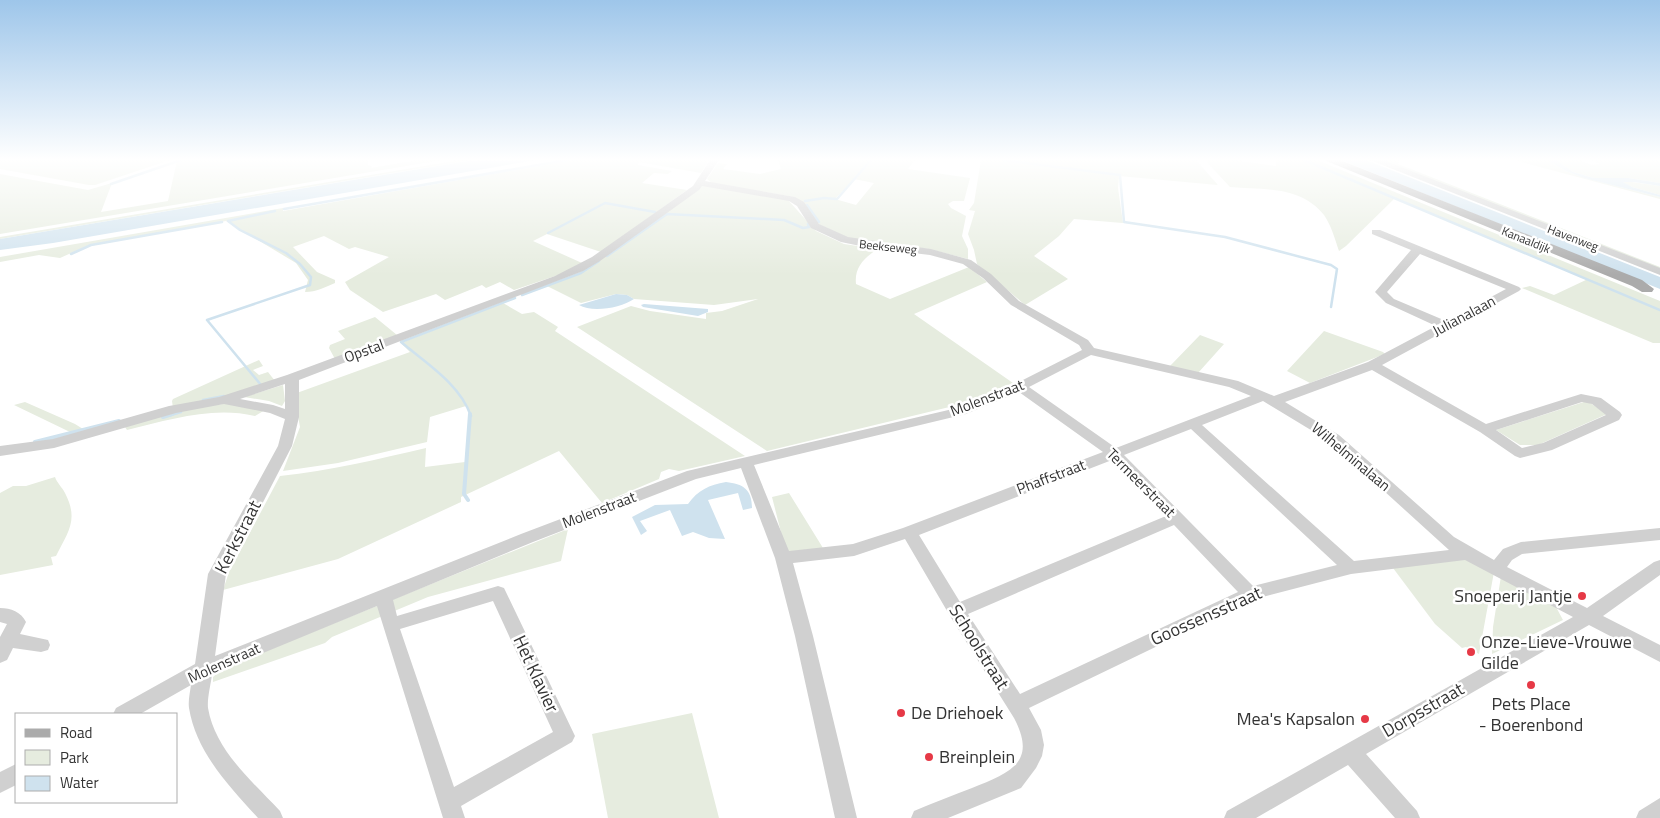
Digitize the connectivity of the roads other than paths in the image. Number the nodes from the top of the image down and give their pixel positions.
1 (681, 198) edge
2 (789, 198) edge
3 (1424, 198) edge
4 (1471, 198) edge
5 (1376, 232) dead end
6 (1418, 249) junction
7 (1660, 272) edge
8 (1653, 291) edge
9 (1446, 326) junction
10 (1089, 351) junction
11 (1373, 365) junction
12 (292, 378) junction
13 (1020, 387) junction
14 (1270, 398) junction
15 (221, 401) junction
16 (292, 417) junction
17 (1192, 423) junction
18 (1484, 429) junction
19 (0, 451) edge
20 (1114, 453) junction
21 (745, 461) junction
22 (1177, 518) junction
23 (909, 532) junction
24 (1660, 534) edge
25 (1467, 554) junction
26 (783, 558) junction
27 (1660, 566) edge
28 (1351, 568) junction
29 (1497, 570) junction
30 (1250, 594) junction
31 (383, 596) junction
32 (956, 611) junction
33 (0, 615) edge
34 (1588, 617) junction
35 (390, 625) junction
36 (41, 645) dead end
37 (5, 648) edge
38 (1660, 654) edge
39 (203, 669) junction
40 (1016, 705) junction
41 (126, 713) edge
42 (1350, 752) junction
43 (15, 775) edge
44 (0, 783) edge
45 (452, 809) edge
46 (272, 818) edge
47 (846, 818) edge
48 (922, 818) edge
49 (1235, 818) edge
50 (1409, 818) edge

1 - 12 street, Opstal
2 - 10 street, Beekseweg
3 - 8 main road, Kanaaldijk
4 - 7 street, Havenweg
5 - 6 street, Julianalaan
6 - 9 street
6 - 9 street, Julianalaan
9 - 11 street, Julianalaan
10 - 13 street, Molenstraat
10 - 14 street, Wilhelminalaan
11 - 14 street, Julianalaan
11 - 18 street
12 - 15 street, Opstal
12 - 16 street, Kerkstraat
13 - 20 street, Termeerstraat
13 - 21 street, Molenstraat
14 - 17 street, Phaffstraat
14 - 25 street, Wilhelminalaan
15 - 16 street
15 - 19 street, Opstal
16 - 39 street, Kerkstraat
17 - 20 street, Phaffstraat
17 - 28 street
18 - 18 street
20 - 22 street, Termeerstraat
20 - 23 street, Phaffstraat
21 - 26 street
21 - 31 street, Molenstraat
22 - 30 street, Termeerstraat
22 - 32 street
23 - 26 street, Phaffstraat
23 - 32 street, Schoolstraat
24 - 29 street
25 - 28 street, Goossensstraat
25 - 29 street, Wilhelminalaan
26 - 47 street
27 - 34 street, Dorpsstraat
28 - 30 street, Goossensstraat
29 - 34 street, Wilhelminalaan
30 - 40 street, Goossensstraat
31 - 35 street, Het Klavier
31 - 39 street, Molenstraat
32 - 40 street, Schoolstraat
33 - 37 street
34 - 38 street, Wilhelminalaan
34 - 42 street, Dorpsstraat
35 - 45 street, Het Klavier
35 - 45 street, Het Klavier
36 - 37 street
39 - 41 street, Molenstraat
39 - 46 street, Kerkstraat
40 - 48 street, Schoolstraat
42 - 49 street, Dorpsstraat
42 - 50 street
43 - 44 street

